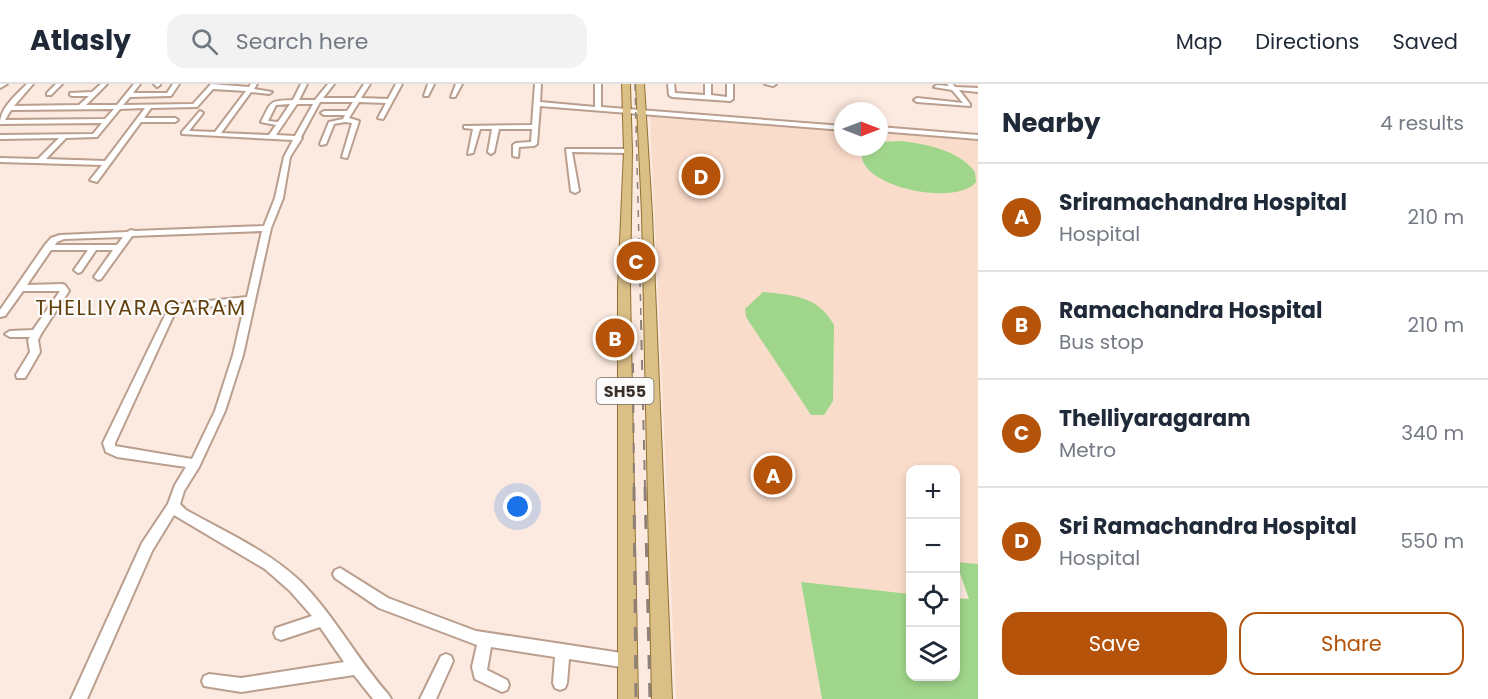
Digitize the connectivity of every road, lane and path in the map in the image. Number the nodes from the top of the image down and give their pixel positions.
1 (4, 84) edge
2 (30, 84) edge
3 (58, 84) edge
4 (104, 84) edge
5 (137, 84) edge
6 (176, 84) edge
7 (304, 84) edge
8 (330, 84) edge
9 (367, 84) edge
10 (399, 84) edge
11 (431, 84) edge
12 (459, 84) edge
13 (538, 84) edge
14 (598, 84) edge
15 (626, 84) edge
16 (640, 84) edge
17 (671, 84) edge
18 (690, 84) edge
19 (708, 84) edge
20 (730, 84) edge
21 (768, 84) edge
22 (773, 84) edge
23 (213, 85) edge
24 (952, 86) edge
25 (937, 87) dead end
26 (251, 88) edge
27 (0, 90) edge
28 (978, 90) edge
29 (269, 92) dead end
30 (49, 94) dead end
31 (72, 94) dead end
32 (93, 94) junction
33 (926, 94) dead end
34 (129, 95) junction
35 (426, 95) dead end
36 (453, 96) dead end
37 (690, 96) junction
38 (708, 97) junction
39 (357, 100) junction
40 (917, 100) dead end
41 (317, 101) junction
42 (389, 101) junction
43 (295, 102) junction
44 (934, 102) junction
45 (536, 104) junction
46 (150, 106) junction
47 (81, 107) junction
48 (118, 107) junction
49 (598, 107) junction
50 (9, 108) junction
51 (634, 111) junction
52 (200, 113) dead end
53 (324, 113) dead end
54 (347, 117) junction
55 (381, 118) dead end
56 (140, 120) junction
57 (175, 120) dead end
58 (106, 121) junction
59 (0, 122) edge
60 (280, 124) junction
61 (466, 127) dead end
62 (477, 127) junction
63 (496, 127) junction
64 (535, 127) junction
65 (834, 127) edge
66 (888, 130) edge
67 (217, 134) junction
68 (64, 136) junction
69 (95, 136) junction
70 (0, 137) edge
71 (272, 137) junction
72 (978, 137) edge
73 (299, 138) junction
74 (323, 144) dead end
75 (87, 146) dead end
76 (628, 151) junction
77 (491, 152) dead end
78 (470, 153) dead end
79 (516, 156) dead end
80 (345, 157) dead end
81 (0, 160) edge
82 (40, 161) junction
83 (105, 163) junction
84 (94, 180) dead end
85 (575, 191) dead end
86 (267, 228) junction
87 (131, 232) junction
88 (48, 247) junction
89 (94, 248) junction
90 (119, 248) junction
91 (78, 270) dead end
92 (98, 277) dead end
93 (20, 288) junction
94 (250, 300) junction
95 (2, 314) dead end
96 (36, 333) junction
97 (10, 334) dead end
98 (21, 375) dead end
99 (195, 464) junction
100 (173, 506) junction
101 (340, 574) dead end
102 (324, 619) junction
103 (281, 633) dead end
104 (486, 640) junction
105 (563, 650) junction
106 (446, 661) dead end
107 (628, 661) junction
108 (357, 667) junction
109 (209, 681) dead end
110 (560, 682) dead end
111 (502, 686) dead end
112 (79, 699) edge
113 (383, 699) edge
114 (428, 699) edge
115 (628, 699) edge
116 (662, 699) edge

1 - 27 street
2 - 50 street
3 - 30 street
4 - 32 street
5 - 34 street
6 - 34 street
7 - 43 street
8 - 41 street
9 - 39 street
10 - 42 street
11 - 35 street
12 - 36 street
13 - 45 street
14 - 49 street
15 - 51 main road, SH55
16 - 51 main road, SH55
17 - 37 street
18 - 37 street
19 - 38 street
20 - 38 street
21 - 22 street
23 - 26 street
23 - 46 street
24 - 25 street
24 - 28 street
24 - 44 street
26 - 29 street
26 - 67 street
31 - 32 street
32 - 47 street
33 - 44 street
34 - 48 street
37 - 38 street
39 - 41 street
39 - 42 street
39 - 54 street
40 - 44 street
41 - 43 street
41 - 73 street
42 - 55 street
43 - 60 street
43 - 60 street
45 - 49 street
45 - 64 street
46 - 48 street
46 - 56 street
47 - 48 street
47 - 50 street
48 - 58 street
49 - 51 street
50 - 59 street
51 - 65 street
51 - 76 main road, SH55
51 - 116 main road, SH55
52 - 67 street
53 - 54 street
54 - 74 street
54 - 80 street
56 - 57 street
56 - 83 street
58 - 59 street
58 - 69 street
60 - 71 street
61 - 62 street
62 - 63 street
62 - 78 street
63 - 64 street
63 - 77 street
64 - 79 street
66 - 72 street
67 - 71 street
68 - 69 street
68 - 70 street
68 - 82 street
69 - 75 street
71 - 73 street
73 - 86 street
76 - 85 street
76 - 107 main road, SH55
81 - 82 street
82 - 83 street
83 - 84 street
86 - 87 street
86 - 94 street
87 - 88 street
87 - 90 street
88 - 89 street
88 - 93 street
89 - 90 street
89 - 91 street
90 - 92 street
93 - 95 street
93 - 96 street
94 - 99 street
94 - 99 street
96 - 97 street
96 - 98 street
99 - 100 street
100 - 102 street
100 - 112 street
101 - 104 street
102 - 103 street
102 - 108 street
104 - 105 street
104 - 111 street
105 - 107 street
105 - 110 street
106 - 114 street
107 - 115 main road, SH55
108 - 109 street
108 - 113 street

